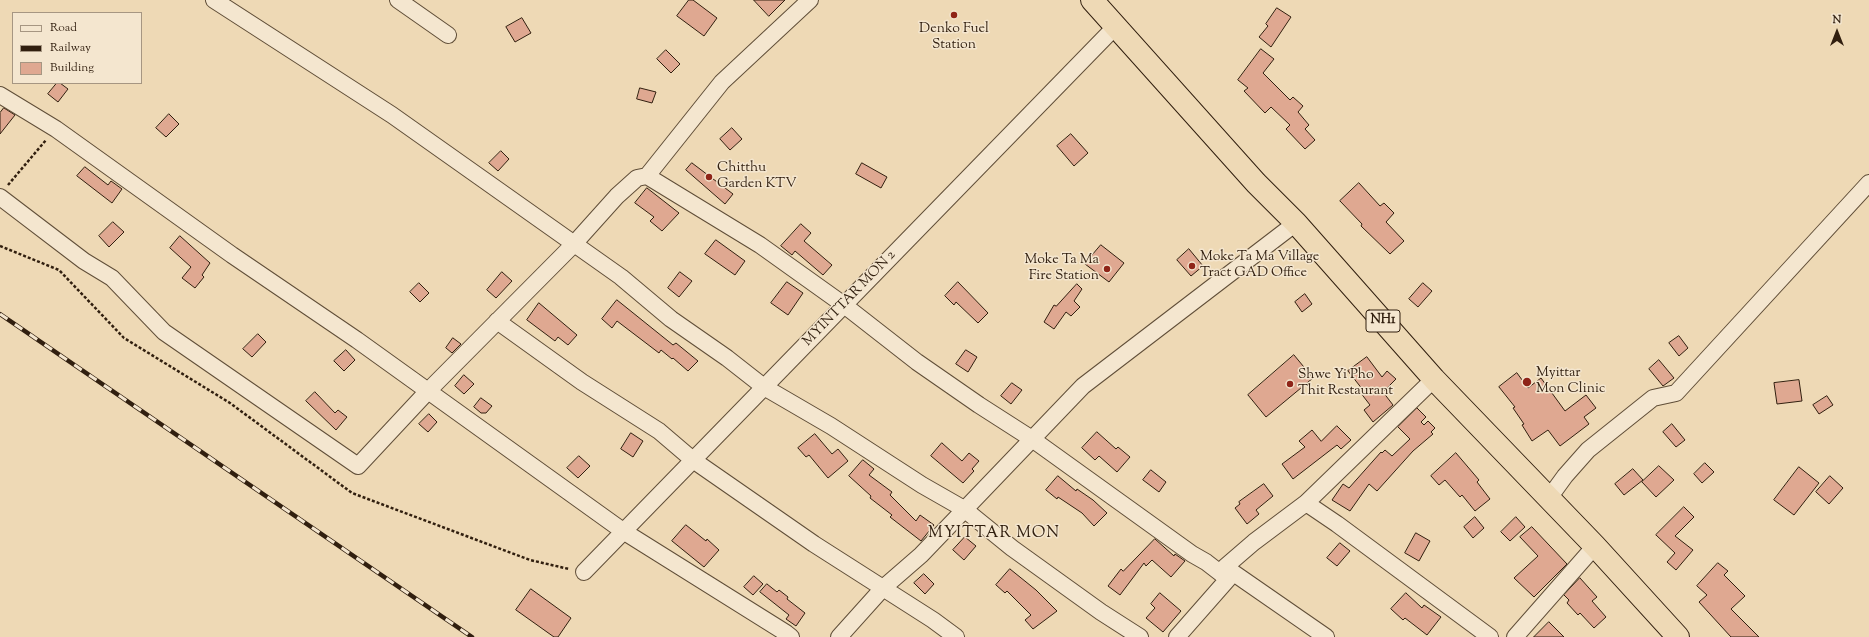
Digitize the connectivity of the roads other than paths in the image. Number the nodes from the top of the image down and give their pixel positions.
1 (214, 0) edge
2 (398, 0) edge
3 (810, 0) edge
4 (1092, 0) edge
5 (1116, 26) junction
6 (448, 35) dead end
7 (0, 95) edge
8 (647, 176) junction
9 (1869, 183) edge
10 (2, 193) edge
11 (1296, 223) junction
12 (572, 245) junction
13 (844, 305) junction
14 (497, 321) junction
15 (1434, 379) junction
16 (764, 387) junction
17 (428, 391) junction
18 (1032, 439) junction
19 (693, 460) junction
20 (1549, 498) junction
21 (1306, 502) junction
22 (964, 509) junction
23 (623, 531) junction
24 (1595, 546) junction
25 (584, 572) dead end
26 (1227, 573) junction
27 (883, 588) junction
28 (791, 637) edge
29 (839, 637) edge
30 (956, 637) edge
31 (1140, 637) edge
32 (1177, 637) edge
33 (1326, 637) edge
34 (1490, 637) edge
35 (1515, 637) edge
36 (1678, 637) edge

1 - 12 street
2 - 6 street
3 - 8 street
4 - 5 highway, NH1
5 - 11 highway, NH1
5 - 13 street, MYINTTAR MON 2
7 - 17 street
8 - 12 street
8 - 13 street
9 - 20 street
10 - 17 street
11 - 15 highway, NH1
11 - 18 street
12 - 14 street
12 - 16 street
13 - 16 street, MYINTTAR MON 2
13 - 18 street
14 - 17 street
14 - 19 street
15 - 20 highway, NH1
15 - 21 street
16 - 19 street, MYINTTAR MON 2
16 - 22 street
17 - 23 street
18 - 22 street
18 - 26 street
19 - 23 street, MYINTTAR MON 2
19 - 27 street
20 - 24 highway, NH1
21 - 26 street
21 - 34 street
22 - 27 street
22 - 31 street
23 - 25 street, MYINTTAR MON 2
23 - 28 street
24 - 35 street
24 - 36 highway, NH1
26 - 32 street
26 - 33 street
27 - 29 street
27 - 30 street

